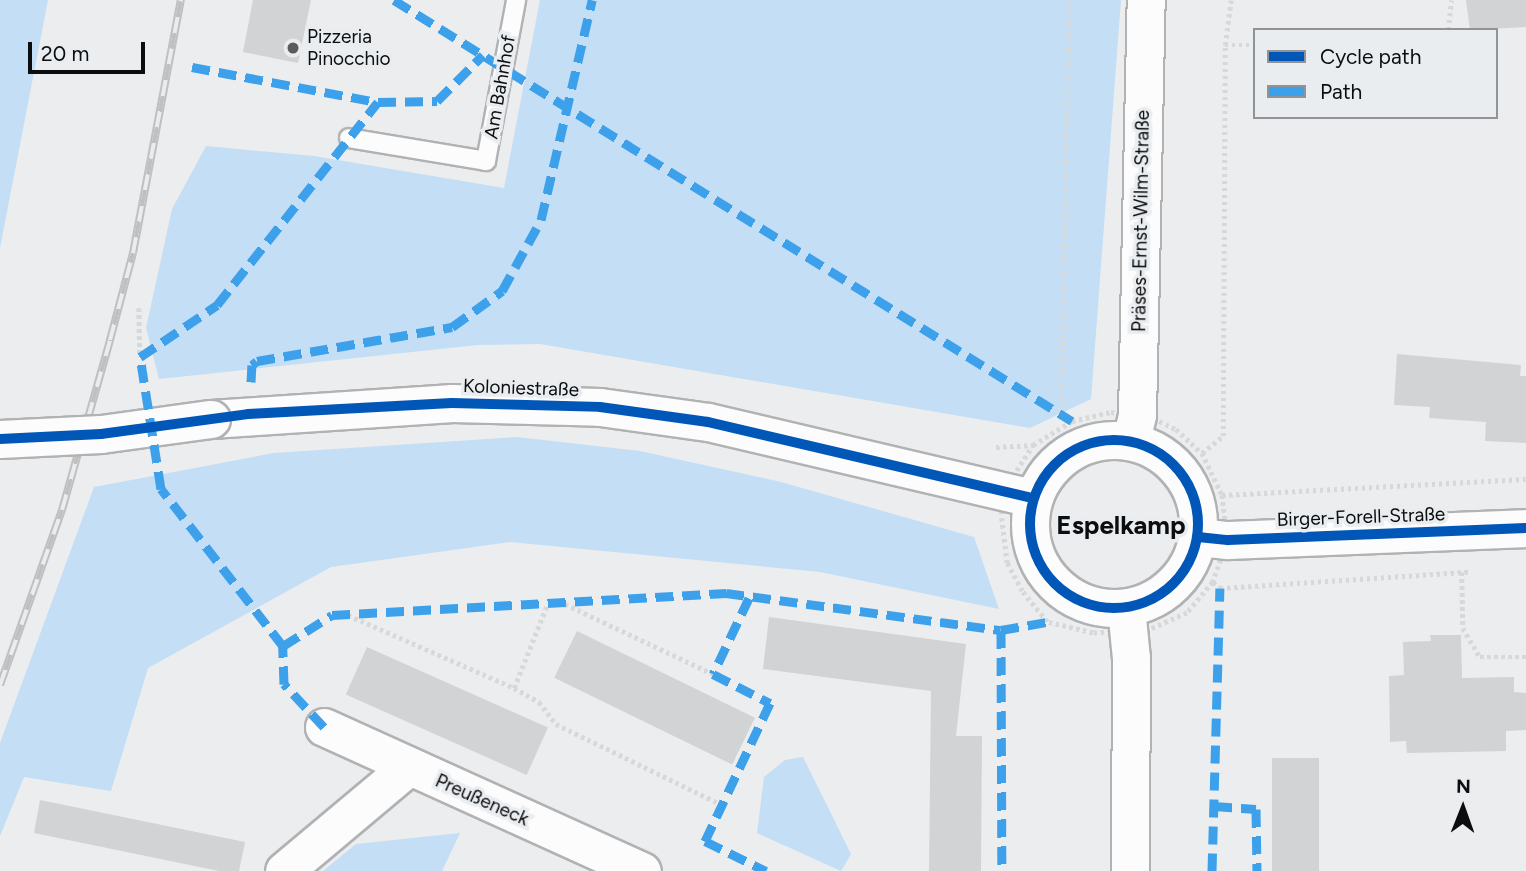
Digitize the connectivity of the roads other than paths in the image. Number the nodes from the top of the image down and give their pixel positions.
1 (516, 0) edge
2 (1146, 0) edge
3 (349, 138) dead end
4 (1134, 428) junction
5 (0, 439) edge
6 (1019, 493) junction
7 (1526, 528) edge
8 (1213, 539) junction
9 (1127, 621) junction
10 (324, 727) dead end
11 (408, 767) junction
12 (284, 871) edge
13 (642, 871) edge
14 (1130, 871) edge

1 - 3 lane, Am Bahnhof
2 - 4 street, Präses-Ernst-Wilm-Straße
4 - 6 street
4 - 8 street
5 - 6 street, Koloniestraße, bridge
6 - 9 street
7 - 8 street, Birger-Forell-Straße
8 - 9 street
9 - 14 street
10 - 11 street, Preußeneck
11 - 12 street
11 - 13 street, Preußeneck

